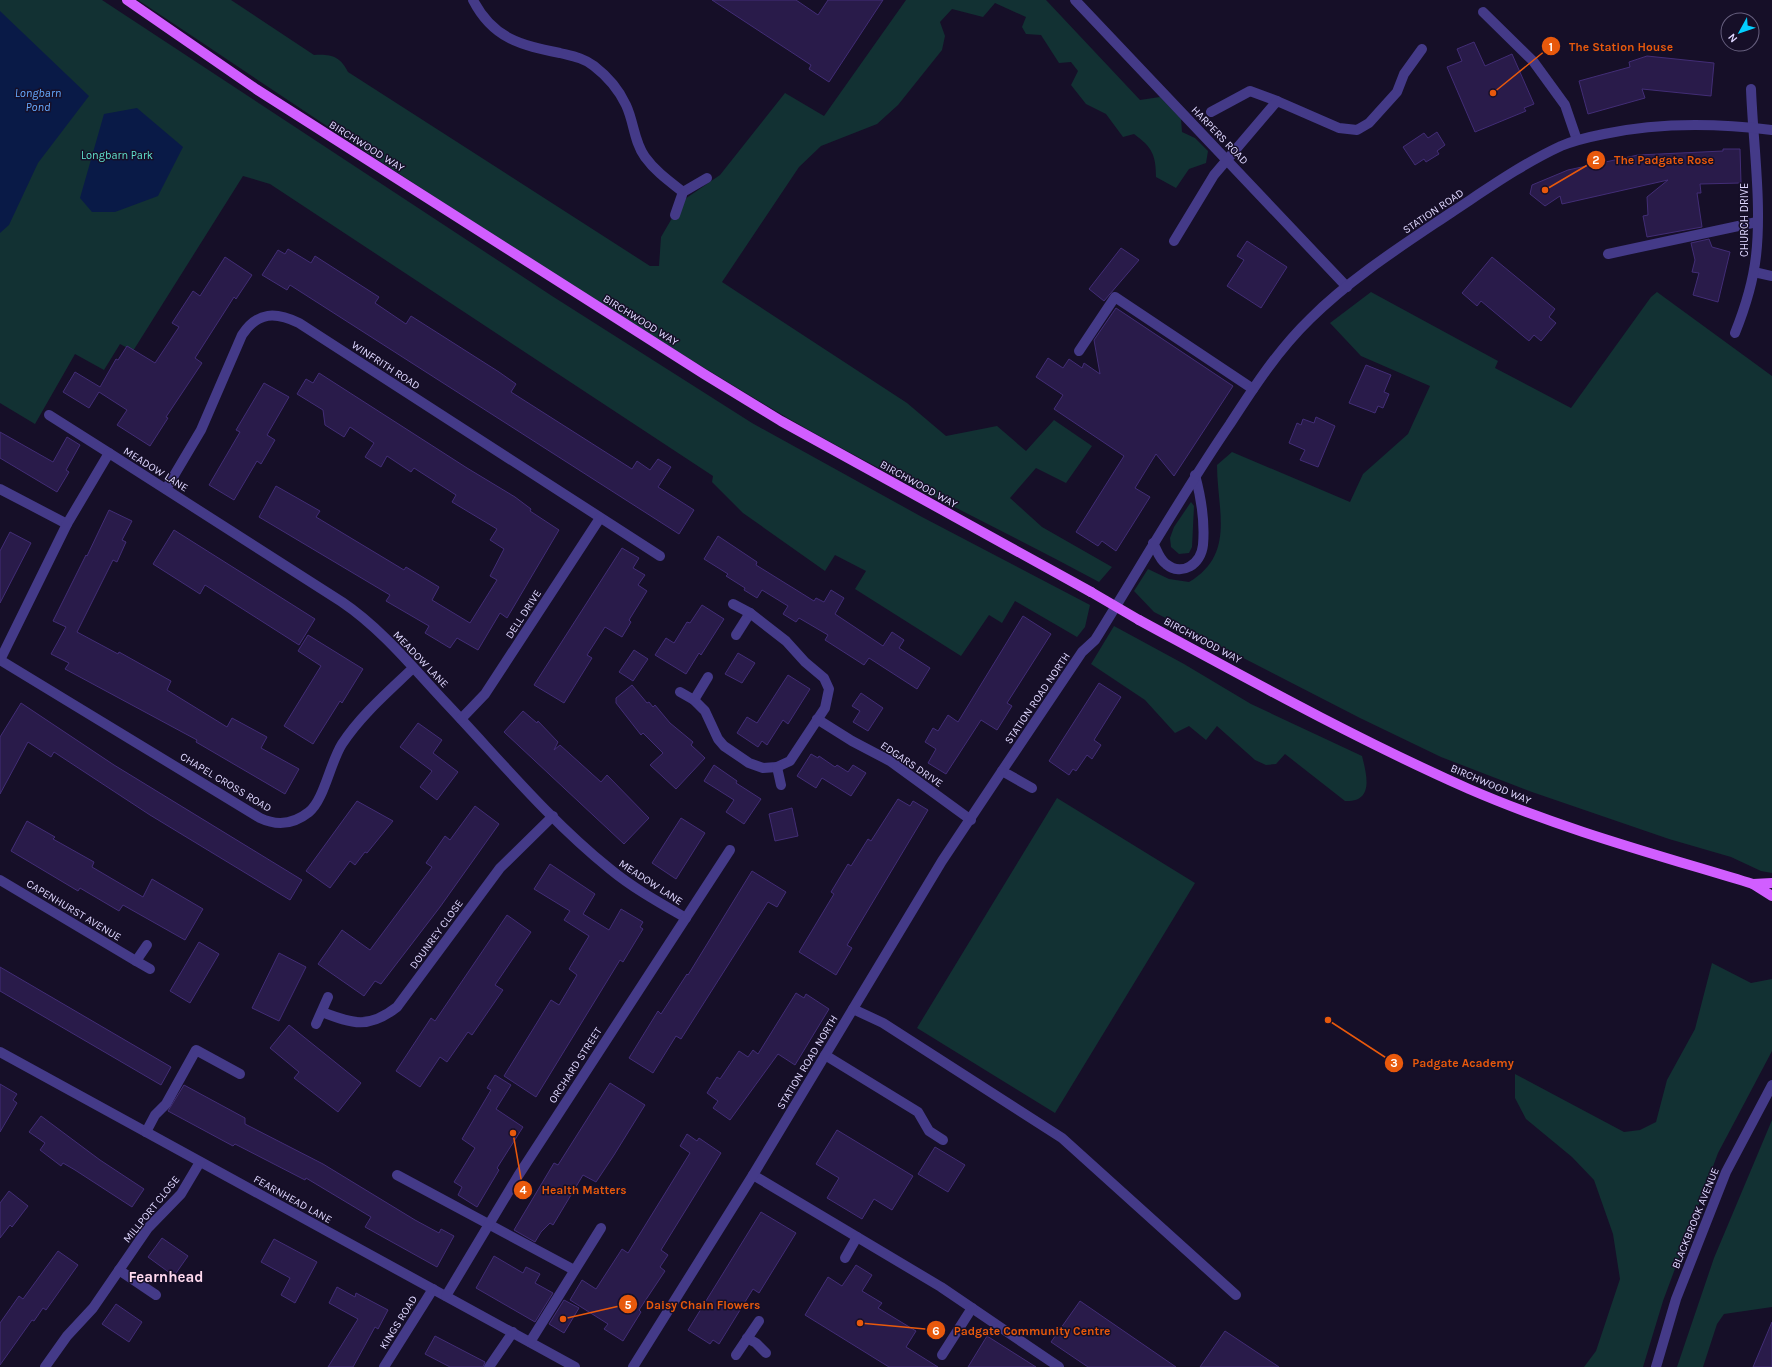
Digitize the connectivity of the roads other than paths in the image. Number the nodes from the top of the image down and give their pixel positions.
1 (127, 0) edge
2 (473, 0) edge
3 (1075, 0) edge
4 (1483, 12) dead end
5 (1422, 49) dead end
6 (1750, 89) dead end
7 (1277, 101) junction
8 (1211, 112) dead end
9 (1753, 128) junction
10 (1772, 130) edge
11 (1577, 140) junction
12 (1227, 160) junction
13 (707, 178) dead end
14 (683, 192) junction
15 (675, 215) dead end
16 (1758, 222) junction
17 (1174, 241) dead end
18 (1608, 254) dead end
19 (1754, 272) junction
20 (1772, 276) edge
21 (1346, 286) junction
22 (1735, 333) dead end
23 (1079, 351) dead end
24 (1253, 389) junction
25 (49, 415) dead end
26 (108, 453) junction
27 (1195, 475) junction
28 (0, 489) edge
29 (166, 489) junction
30 (600, 518) junction
31 (67, 524) junction
32 (1153, 543) junction
33 (660, 556) dead end
34 (1135, 575) joint
35 (734, 604) dead end
36 (750, 613) junction
37 (736, 635) dead end
38 (0, 660) edge
39 (413, 668) junction
40 (708, 677) dead end
41 (680, 692) dead end
42 (694, 700) junction
43 (461, 719) junction
44 (817, 719) junction
45 (777, 767) junction
46 (1002, 771) junction
47 (781, 785) dead end
48 (1032, 788) dead end
49 (552, 816) junction
50 (971, 820) junction
51 (730, 850) dead end
52 (0, 880) edge
53 (1772, 883) edge
54 (1753, 884) junction
55 (1772, 896) edge
56 (686, 918) junction
57 (147, 945) dead end
58 (136, 961) junction
59 (150, 969) dead end
60 (328, 998) dead end
61 (853, 1009) junction
62 (322, 1012) junction
63 (316, 1024) dead end
64 (0, 1052) edge
65 (825, 1055) junction
66 (240, 1074) dead end
67 (1772, 1085) edge
68 (146, 1132) junction
69 (943, 1140) dead end
70 (200, 1162) junction
71 (397, 1175) dead end
72 (753, 1175) junction
73 (488, 1224) junction
74 (601, 1228) dead end
75 (857, 1237) junction
76 (845, 1258) dead end
77 (119, 1270) junction
78 (574, 1270) junction
79 (433, 1289) junction
80 (156, 1295) dead end
81 (1236, 1295) dead end
82 (446, 1296) junction
83 (972, 1308) junction
84 (759, 1320) dead end
85 (513, 1332) junction
86 (747, 1338) junction
87 (530, 1342) junction
88 (766, 1353) dead end
89 (736, 1355) dead end
90 (942, 1355) dead end
91 (45, 1367) edge
92 (384, 1367) edge
93 (489, 1367) edge
94 (575, 1367) edge
95 (633, 1367) edge
96 (1059, 1367) edge
97 (1656, 1367) edge

1 - 54 main road, BIRCHWOOD WAY, bridge
2 - 14 street
3 - 12 street, HARPERS ROAD
4 - 11 street
5 - 7 street
6 - 9 street, CHURCH DRIVE
7 - 8 street
7 - 12 street
9 - 10 street, STATION ROAD
9 - 11 street, STATION ROAD
9 - 16 street, CHURCH DRIVE
11 - 21 street, STATION ROAD
12 - 17 street
12 - 21 street, HARPERS ROAD
13 - 14 street
14 - 15 street
16 - 18 street
16 - 19 street, CHURCH DRIVE
19 - 20 street
19 - 22 street, CHURCH DRIVE
21 - 24 street, STATION ROAD
23 - 24 street
24 - 27 street, STATION ROAD
25 - 26 street, MEADOW LANE
26 - 29 street, MEADOW LANE
26 - 31 street, MEADOW LANE
27 - 32 street, STATION ROAD
27 - 32 street
28 - 31 street
29 - 30 street, WINFRITH ROAD
29 - 39 street, MEADOW LANE
30 - 33 street, WINFRITH ROAD
30 - 43 street, DELL DRIVE
31 - 38 street, MEADOW LANE
32 - 34 street, STATION ROAD
34 - 46 street, STATION ROAD NORTH
35 - 36 street
36 - 37 street
36 - 44 street
38 - 39 street, CHAPEL CROSS ROAD
39 - 43 street, MEADOW LANE
40 - 42 street
41 - 42 street
42 - 45 street
43 - 49 street, MEADOW LANE
44 - 45 street
44 - 50 street, EDGARS DRIVE
45 - 47 street
46 - 48 street
46 - 50 street, STATION ROAD NORTH
49 - 56 street, MEADOW LANE
49 - 62 street, DOUNREY CLOSE
50 - 61 street, STATION ROAD NORTH
51 - 56 street, ORCHARD STREET
52 - 58 street, CAPENHURST AVENUE
53 - 54 main road, BIRCHWOOD WAY
54 - 55 main road, BIRCHWOOD WAY
56 - 73 street, ORCHARD STREET
57 - 58 street
58 - 59 street, CAPENHURST AVENUE
60 - 62 street
61 - 65 street, STATION ROAD NORTH
61 - 81 street
62 - 63 street
64 - 68 street, FEARNHEAD LANE
65 - 69 street
65 - 72 street, STATION ROAD NORTH
66 - 68 street
67 - 97 street, BLACKBROOK AVENUE
68 - 70 street, FEARNHEAD LANE
70 - 77 street, MILLPORT CLOSE
70 - 79 street, FEARNHEAD LANE
71 - 73 street
72 - 75 street
72 - 95 street, STATION ROAD NORTH
73 - 78 street
73 - 82 street, ORCHARD STREET
74 - 78 street
75 - 76 street
75 - 83 street
77 - 80 street
77 - 91 street, MILLPORT CLOSE
78 - 87 street
79 - 82 street, FEARNHEAD LANE
79 - 92 street, KINGS ROAD
82 - 85 street, FEARNHEAD LANE
83 - 90 street
83 - 96 street
84 - 86 street
85 - 87 street, FEARNHEAD LANE
85 - 93 street
86 - 88 street
86 - 89 street
87 - 94 street, FEARNHEAD LANE

